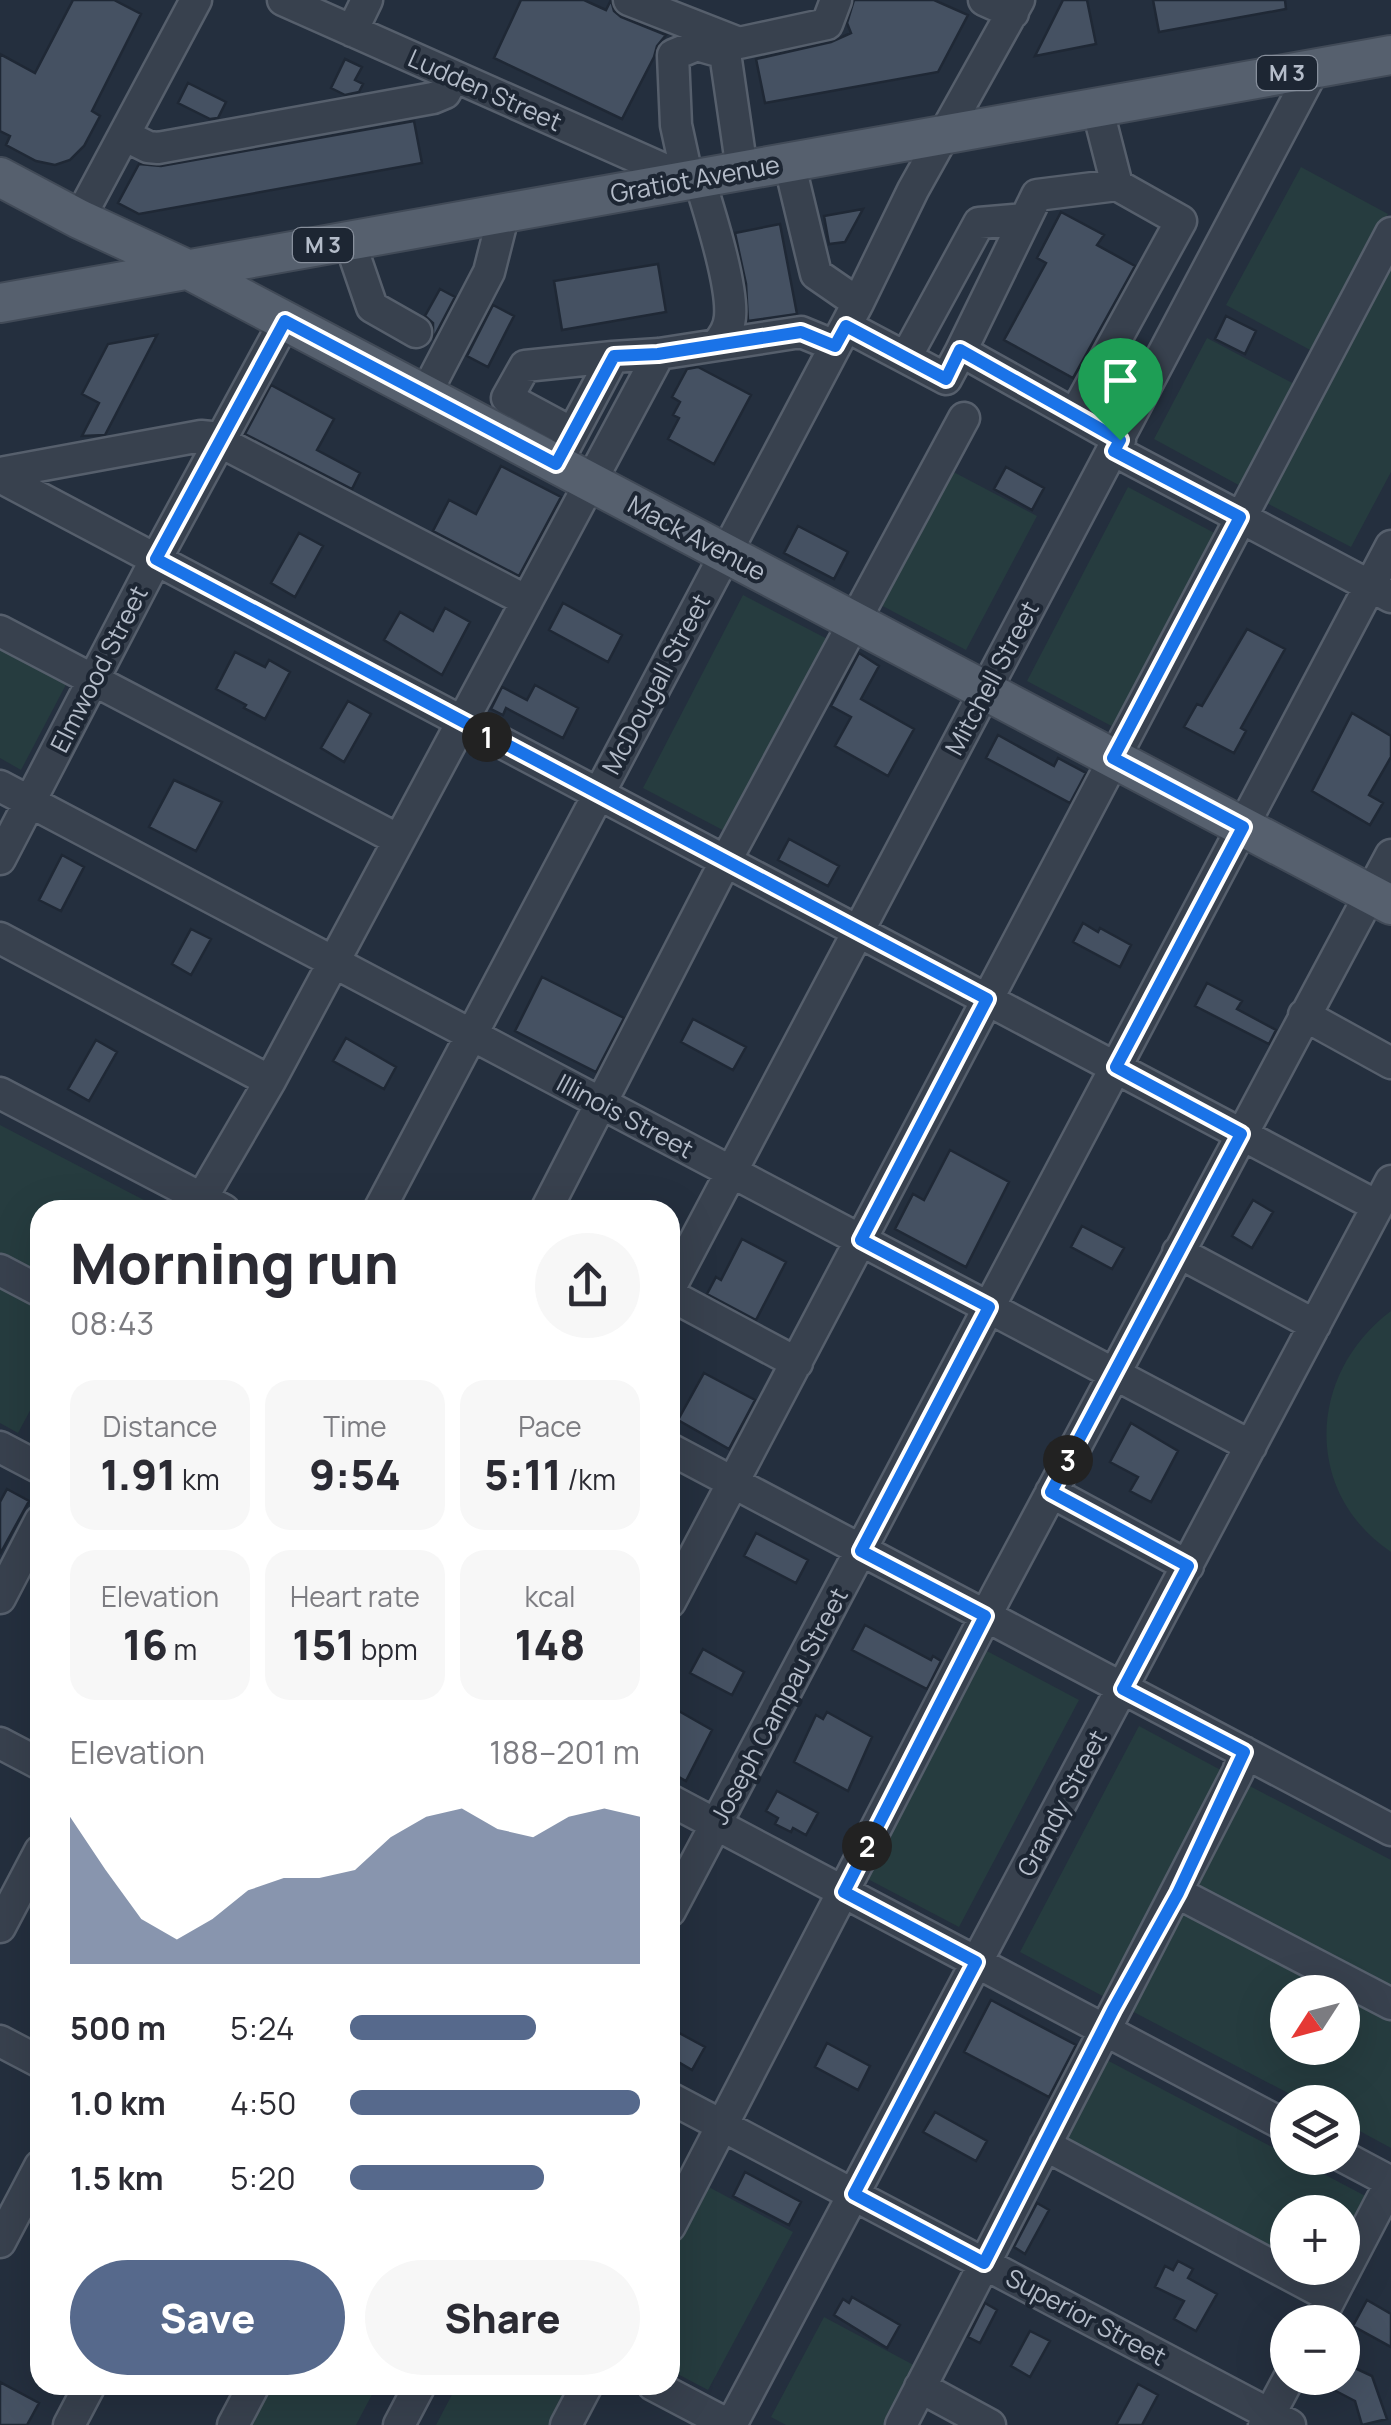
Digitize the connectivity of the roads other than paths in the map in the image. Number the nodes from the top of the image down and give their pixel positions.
1 (196, 0) edge
2 (282, 0) edge
3 (367, 0) edge
4 (629, 0) edge
5 (836, 0) edge
6 (984, 0) edge
7 (1016, 6) edge
8 (352, 30) junction
9 (1391, 55) edge
10 (1314, 68) junction
11 (454, 76) junction
12 (1097, 107) junction
13 (945, 134) junction
14 (124, 135) junction
15 (789, 162) junction
16 (742, 170) junction
17 (0, 177) edge
18 (694, 179) junction
19 (1118, 185) junction
20 (504, 212) junction
21 (1025, 218) junction
22 (80, 219) junction
23 (1391, 233) edge
24 (349, 240) junction
25 (187, 269) junction
26 (0, 303) edge
27 (285, 321) junction
28 (846, 325) junction
29 (436, 342) junction
30 (716, 345) junction
31 (960, 350) junction
32 (658, 354) junction
33 (614, 356) junction
34 (906, 358) junction
35 (426, 395) junction
36 (1075, 414) junction
37 (964, 418) dead end
38 (222, 442) junction
39 (1117, 445) junction
40 (564, 448) junction
41 (0, 475) edge
42 (590, 482) junction
43 (1240, 517) junction
44 (1391, 546) edge
45 (726, 553) junction
46 (156, 559) junction
47 (1381, 592) edge
48 (527, 601) junction
49 (856, 622) junction
50 (0, 630) edge
51 (94, 680) junction
52 (986, 690) junction
53 (461, 723) junction
54 (1113, 758) junction
55 (0, 786) edge
56 (598, 795) junction
57 (30, 802) junction
58 (1243, 827) junction
59 (399, 840) junction
60 (1391, 855) edge
61 (0, 859) edge
62 (725, 862) junction
63 (1381, 899) edge
64 (858, 932) junction
65 (0, 938) edge
66 (333, 962) junction
67 (987, 999) junction
68 (1304, 1015) junction
69 (471, 1035) junction
70 (1391, 1063) edge
71 (1116, 1067) junction
72 (270, 1081) junction
73 (0, 1093) edge
74 (601, 1103) junction
75 (1241, 1134) junction
76 (732, 1172) junction
77 (1384, 1194) edge
78 (196, 1200) edge
79 (210, 1200) edge
80 (383, 1200) edge
81 (551, 1200) edge
82 (861, 1240) junction
83 (1178, 1252) junction
84 (0, 1270) edge
85 (680, 1273) edge
86 (30, 1286) edge
87 (680, 1298) edge
88 (989, 1307) junction
89 (1314, 1325) junction
90 (797, 1363) junction
91 (1114, 1374) junction
92 (1251, 1446) junction
93 (0, 1447) edge
94 (680, 1454) edge
95 (30, 1463) edge
96 (735, 1483) junction
97 (1051, 1492) junction
98 (30, 1540) edge
99 (861, 1551) junction
100 (1188, 1566) junction
101 (680, 1584) edge
102 (0, 1597) edge
103 (985, 1616) junction
104 (1123, 1689) junction
105 (0, 1743) edge
106 (1244, 1752) junction
107 (30, 1759) edge
108 (680, 1805) edge
109 (716, 1825) junction
110 (1391, 1830) edge
111 (30, 1871) edge
112 (680, 1892) edge
113 (844, 1892) junction
114 (1178, 1893) junction
115 (0, 1927) edge
116 (976, 1962) junction
117 (1391, 2004) edge
118 (1103, 2030) junction
119 (0, 2041) edge
120 (30, 2057) edge
121 (680, 2103) edge
122 (1270, 2118) edge
123 (723, 2126) junction
124 (1045, 2144) junction
125 (1360, 2166) edge
126 (1391, 2182) edge
127 (30, 2185) edge
128 (854, 2194) junction
129 (680, 2207) edge
130 (0, 2242) edge
131 (984, 2263) junction
132 (1316, 2305) edge
133 (1327, 2305) edge
134 (920, 2387) junction
135 (85, 2395) edge
136 (249, 2395) edge
137 (415, 2395) edge
138 (582, 2395) edge
139 (672, 2395) edge
140 (1283, 2395) edge
141 (1275, 2421) edge
142 (70, 2425) edge
143 (233, 2425) edge
144 (399, 2425) edge
145 (566, 2425) edge
146 (730, 2425) edge
147 (900, 2425) edge
148 (990, 2425) edge

1 - 14 street
2 - 8 street, Ludden Street
3 - 8 street
4 - 5 street
6 - 7 street
7 - 13 street, McDougall Street
8 - 11 street, Ludden Street
9 - 10 main road, Gratiot Avenue / M 3
10 - 12 main road, Gratiot Avenue / M 3
10 - 39 street, Mitchell Street
11 - 14 street
11 - 18 street, Ludden Street
12 - 13 main road, Gratiot Avenue / M 3
12 - 19 street
13 - 15 main road, Gratiot Avenue / M 3
13 - 28 street, McDougall Street
14 - 22 street
15 - 16 main road, Gratiot Avenue / M 3
15 - 28 street
16 - 18 main road, Gratiot Avenue / M 3
16 - 18 street
17 - 22 main road, Mack Avenue
18 - 20 main road, Gratiot Avenue / M 3
18 - 30 street
19 - 21 street
19 - 36 street
20 - 24 main road, Gratiot Avenue / M 3
20 - 29 street
21 - 31 street
21 - 34 street
22 - 25 main road, Mack Avenue
23 - 43 street
24 - 25 main road, Gratiot Avenue / M 3
24 - 29 street
25 - 26 main road, Gratiot Avenue / M 3
25 - 27 main road, Mack Avenue
27 - 35 main road, Mack Avenue
27 - 38 street, Elmwood Street
28 - 30 street
28 - 34 street
28 - 45 street, McDougall Street
29 - 35 street
30 - 32 street
31 - 34 street
31 - 36 street
32 - 33 street
32 - 42 street
33 - 40 street
33 - 40 street
35 - 40 main road, Mack Avenue
36 - 39 street
37 - 49 street
38 - 41 street
38 - 46 street, Elmwood Street
38 - 48 street
39 - 43 street
39 - 52 street, Mitchell Street
40 - 42 main road, Mack Avenue
41 - 46 street
42 - 45 main road, Mack Avenue
42 - 48 street
43 - 47 street
43 - 54 street
44 - 47 street, Joseph Campau Street
45 - 49 main road, Mack Avenue
45 - 56 street, McDougall Street
46 - 51 street, Elmwood Street
46 - 53 street
47 - 58 street, Joseph Campau Street
48 - 53 street
49 - 52 main road, Mack Avenue
49 - 62 street
50 - 51 street
51 - 57 street, Elmwood Street
51 - 59 street
52 - 54 main road, Mack Avenue
52 - 64 street, Mitchell Street
53 - 56 street
53 - 59 street
54 - 58 main road, Mack Avenue
54 - 67 street
55 - 57 street, Illinois Street
56 - 62 street
56 - 69 street, McDougall Street
57 - 61 street, Elmwood Street
57 - 66 street, Illinois Street
58 - 63 main road, Mack Avenue
58 - 71 street, Joseph Campau Street
59 - 66 street
60 - 63 street
62 - 64 street
62 - 74 street
63 - 68 street
64 - 67 street
64 - 76 street, Mitchell Street
65 - 72 street
66 - 69 street, Illinois Street
66 - 72 street
67 - 71 street
67 - 82 street
68 - 70 street
68 - 75 street
69 - 74 street, Illinois Street
69 - 80 street, McDougall Street
71 - 75 street
71 - 88 street, Joseph Campau Street
72 - 79 street
73 - 78 street
74 - 76 street, Illinois Street
74 - 81 street
75 - 77 street
75 - 83 street
76 - 82 street, Illinois Street
76 - 85 street, Mitchell Street
77 - 89 street, Grandy Street
82 - 88 street, Illinois Street
82 - 90 street
83 - 89 street
83 - 91 street
84 - 86 street
87 - 90 street
88 - 91 street, Illinois Street
88 - 99 street, Joseph Campau Street
89 - 92 street, Grandy Street
90 - 96 street
91 - 92 street, Illinois Street
91 - 97 street
92 - 100 street, Grandy Street
93 - 95 street
94 - 96 street
96 - 99 street
96 - 101 street
97 - 100 street
97 - 103 street
98 - 102 street
99 - 103 street
99 - 109 street, Joseph Campau Street
100 - 104 street, Grandy Street
103 - 104 street
103 - 113 street
104 - 106 street
104 - 116 street, Grandy Street
105 - 107 street
106 - 110 street
106 - 114 street
108 - 109 street
109 - 112 street, Joseph Campau Street
109 - 113 street
111 - 115 street
113 - 116 street
113 - 123 street
114 - 117 street
114 - 118 street
116 - 118 street
116 - 128 street, Grandy Street
118 - 122 street
118 - 124 street
119 - 120 street
121 - 123 street, Superior Street
123 - 128 street, Superior Street
123 - 129 street
124 - 131 street
124 - 132 street
125 - 126 street
126 - 133 street
127 - 130 street
128 - 131 street, Superior Street
128 - 146 street, Grandy Street
131 - 134 street
131 - 141 street, Superior Street
134 - 147 street
134 - 148 street
135 - 142 street
136 - 143 street
137 - 144 street
138 - 145 street
139 - 146 street
140 - 141 street

